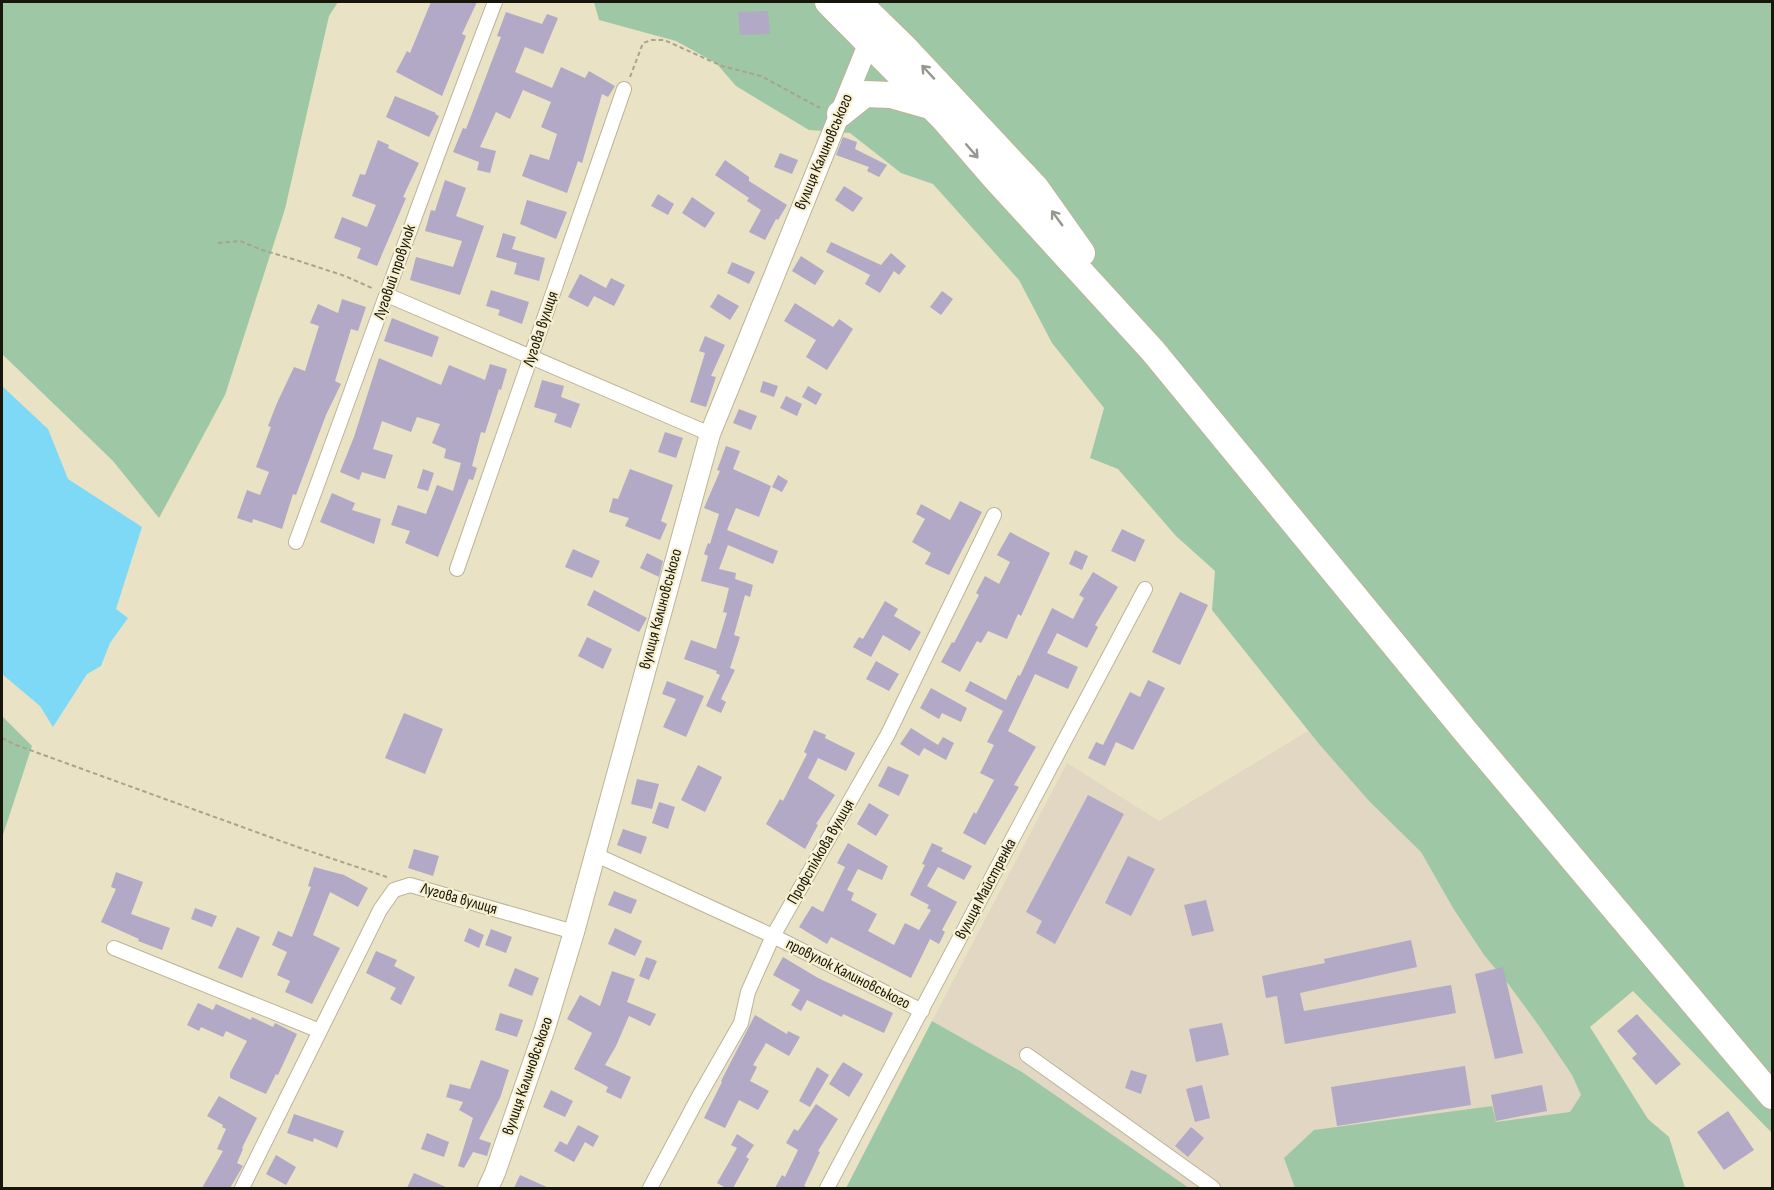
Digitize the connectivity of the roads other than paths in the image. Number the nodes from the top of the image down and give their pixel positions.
1 (495, 2) edge
2 (828, 2) edge
3 (858, 2) edge
4 (869, 42) junction
5 (624, 89) road end
6 (933, 107) junction
7 (840, 114) junction
8 (387, 295) junction
9 (1153, 351) junction
10 (532, 356) junction
11 (710, 434) junction
12 (993, 515) dead end
13 (296, 542) dead end
14 (457, 569) dead end
15 (1145, 589) dead end
16 (594, 854) junction
17 (574, 932) junction
18 (773, 936) junction
19 (114, 948) dead end
20 (922, 1011) junction
21 (320, 1031) junction
22 (1027, 1054) dead end
23 (1773, 1096) edge
24 (242, 1188) edge
25 (488, 1188) edge
26 (650, 1188) edge
27 (827, 1188) edge
28 (1213, 1188) edge

1 - 8 street, Луговий провулок
2 - 4 highway
9 -> 3 highway
4 - 6 highway
4 - 7 main road, вулиця Калиновського
5 - 10 street, Лугова вулиця
6 - 7 highway
6 -> 9 highway
7 - 11 main road, вулиця Калиновського
8 - 10 street
8 - 13 street, Луговий провулок
9 - 23 highway
10 - 11 street
10 - 14 street, Лугова вулиця
11 - 16 main road, вулиця Калиновського
12 - 18 street, Профспілкова вулиця
15 - 20 street, вулиця Майстренка
16 - 17 main road, вулиця Калиновського
16 - 18 street, провулок Калиновського
17 - 21 street, Лугова вулиця
17 - 25 main road, вулиця Калиновського
18 - 20 street, провулок Калиновського
18 - 26 street, Профспілкова вулиця
19 - 21 street
20 - 27 street, вулиця Майстренка
21 - 24 street, Лугова вулиця
22 - 28 street

